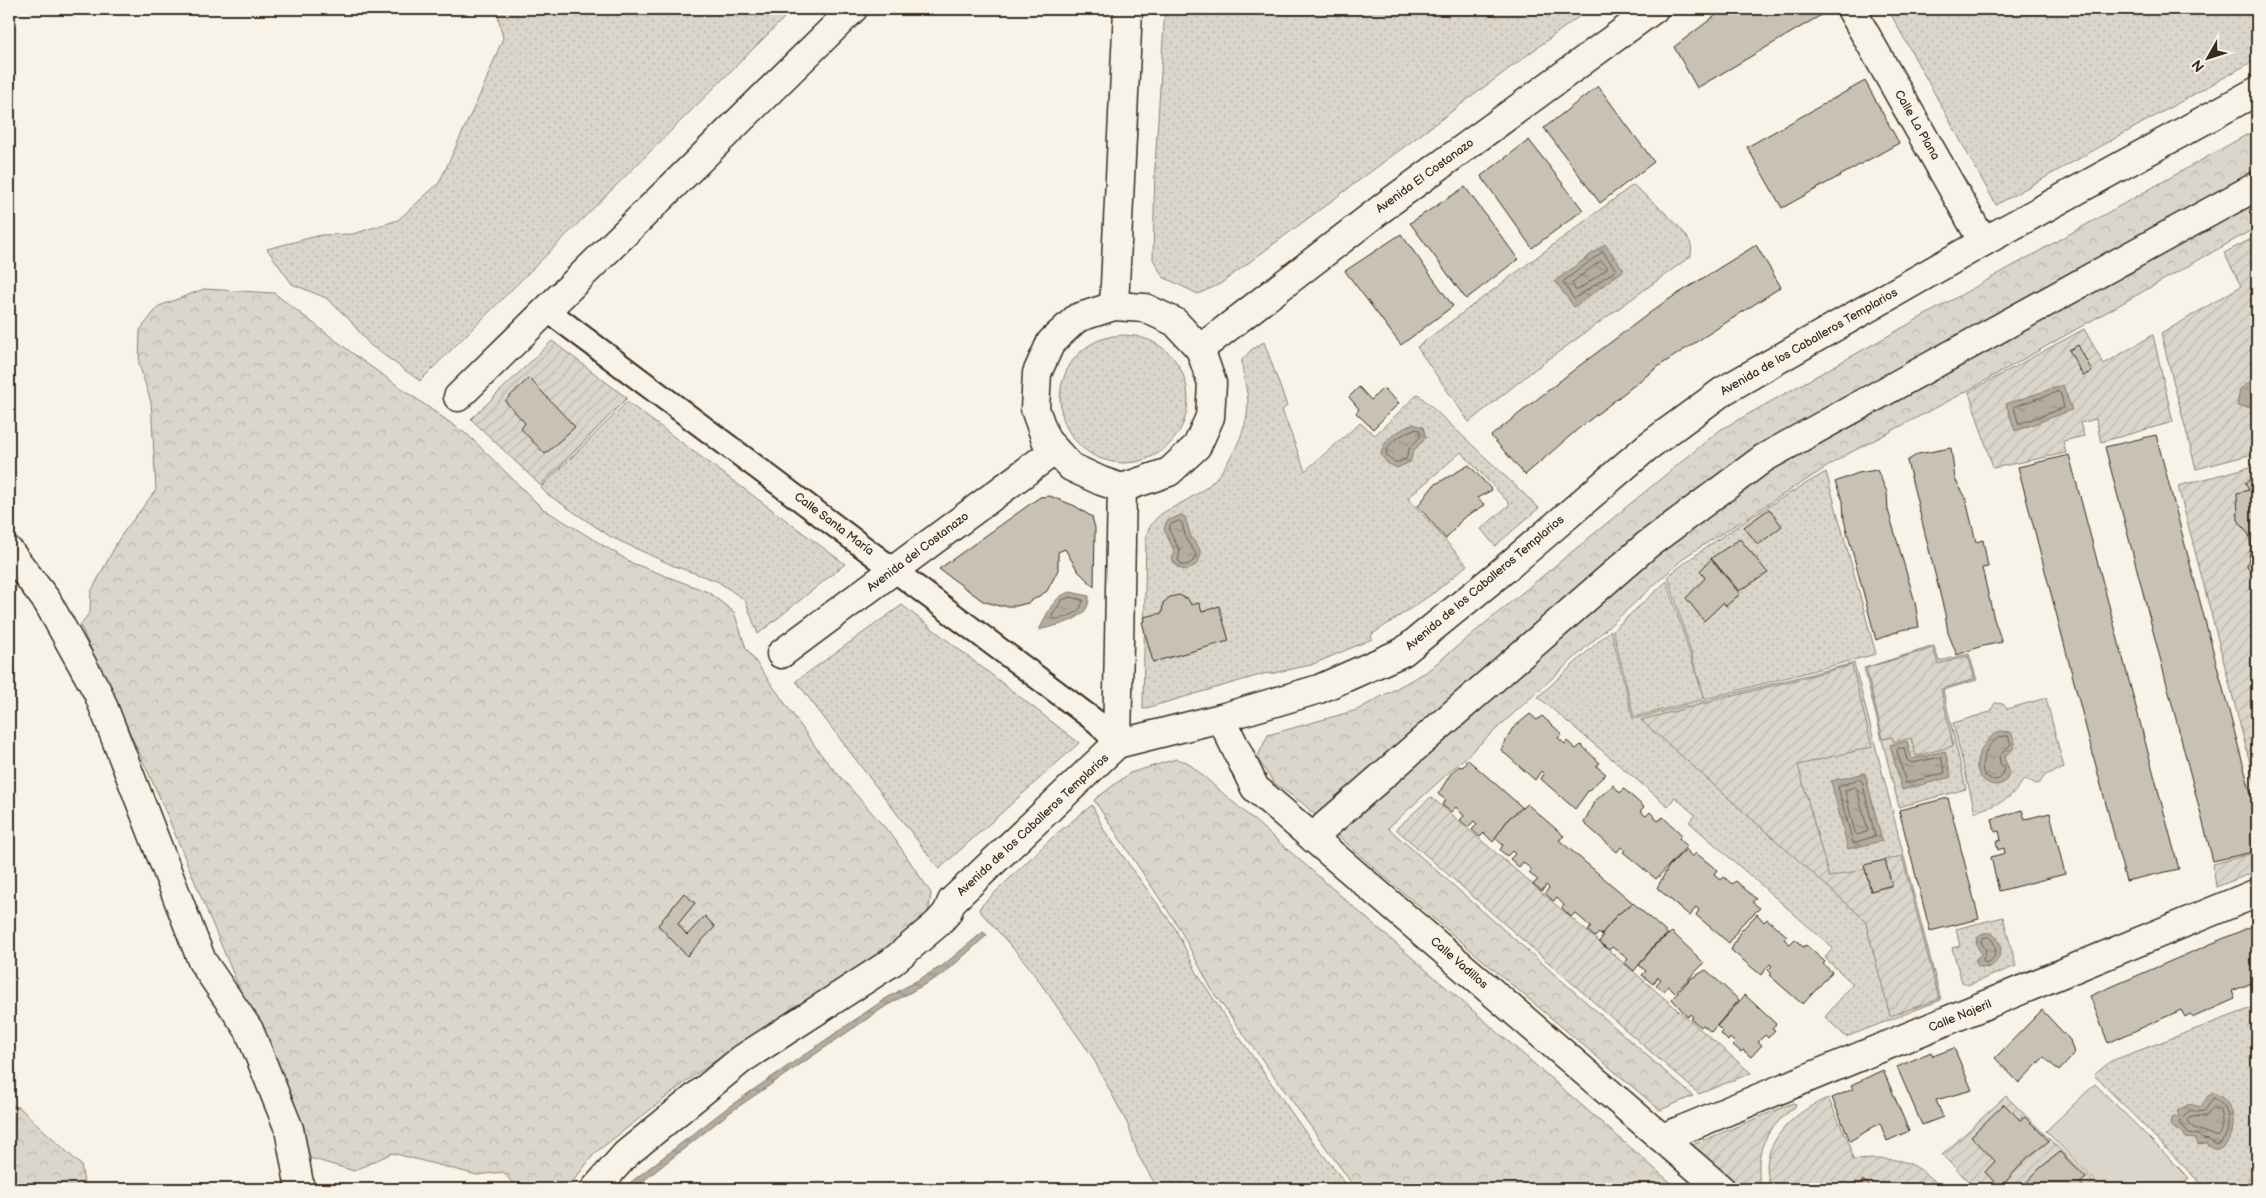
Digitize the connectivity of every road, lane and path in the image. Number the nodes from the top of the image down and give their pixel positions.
1 (853, 9) edge
2 (1128, 9) edge
3 (1654, 9) edge
4 (1851, 9) edge
5 (2257, 91) edge
6 (2257, 186) edge
7 (1984, 242) junction
8 (1114, 306) junction
9 (547, 310) junction
10 (1200, 349) junction
11 (458, 397) dead end
12 (1055, 450) junction
13 (1122, 488) junction
14 (9, 551) edge
15 (895, 569) junction
16 (781, 654) dead end
17 (1221, 718) junction
18 (1117, 744) junction
19 (1314, 839) junction
20 (2257, 893) edge
21 (1662, 1138) junction
22 (300, 1189) edge
23 (595, 1189) edge
24 (1721, 1189) edge

1 - 9 street
2 - 8 street
3 - 10 street, Avenida El Costanazo
4 - 7 street, Calle La Plana
5 - 7 street, Avenida de los Caballeros Templarios
6 - 19 street
7 - 17 street, Avenida de los Caballeros Templarios
8 - 10 street
8 - 12 street
9 - 11 street
9 - 15 street, Calle Santa María
10 - 13 street
12 - 13 street
12 - 15 street, Avenida del Costanazo
13 - 18 street
14 - 22 street
15 - 16 street, Avenida del Costanazo
15 - 18 street, Calle Santa María
17 - 18 street, Avenida de los Caballeros Templarios
17 - 19 street, Calle Vadillos
18 - 23 street, Avenida de los Caballeros Templarios
19 - 21 street, Calle Vadillos
20 - 21 street, Calle Najeril
21 - 24 street, Calle Vadillos

